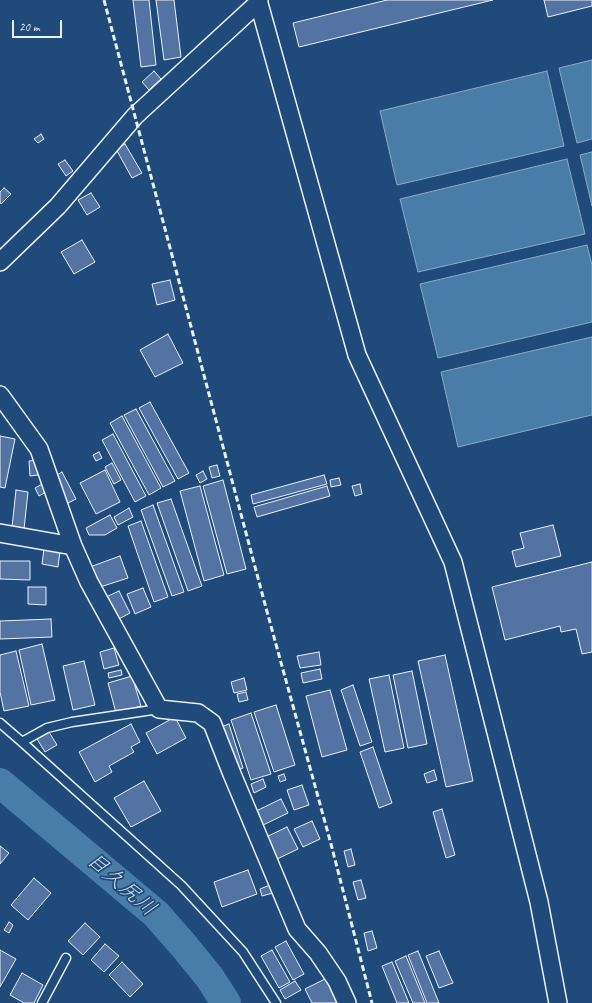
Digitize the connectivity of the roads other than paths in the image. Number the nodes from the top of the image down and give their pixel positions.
1 (259, 1) edge
2 (0, 262) edge
3 (0, 395) edge
4 (0, 533) edge
5 (73, 546) junction
6 (159, 709) junction
7 (0, 723) edge
8 (22, 742) junction
9 (66, 958) dead end
10 (42, 1003) edge
11 (276, 1003) edge
12 (347, 1003) edge
13 (558, 1003) edge

1 - 2 street
1 - 13 street
3 - 5 street
4 - 5 street
5 - 6 street
6 - 8 lane
6 - 12 street
7 - 8 lane
8 - 11 lane
9 - 10 lane

